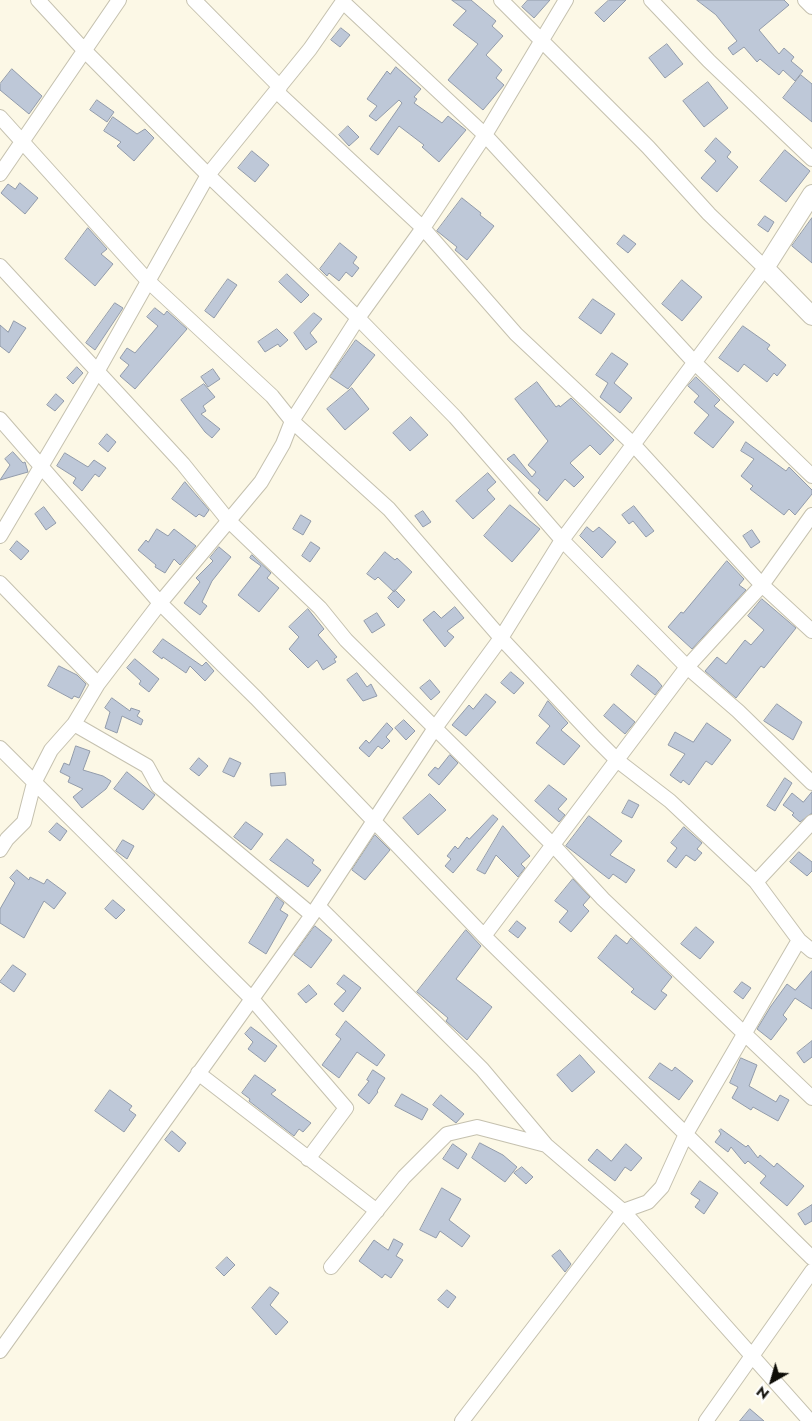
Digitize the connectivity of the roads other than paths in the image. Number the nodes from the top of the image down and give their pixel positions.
1 (38, 0) edge
2 (119, 0) edge
3 (194, 0) edge
4 (501, 0) edge
5 (566, 0) edge
6 (651, 0) edge
7 (805, 0) edge
8 (344, 1) edge
9 (812, 7) edge
10 (541, 40) junction
11 (84, 50) junction
12 (278, 89) junction
13 (0, 117) edge
14 (484, 135) junction
15 (23, 140) junction
16 (812, 159) edge
17 (0, 174) edge
18 (208, 175) junction
19 (812, 194) edge
20 (423, 228) junction
21 (0, 266) edge
22 (765, 268) junction
23 (148, 281) junction
24 (812, 316) edge
25 (358, 318) junction
26 (695, 363) junction
27 (97, 372) junction
28 (0, 419) edge
29 (292, 421) junction
30 (632, 443) junction
31 (40, 467) junction
32 (812, 476) edge
33 (812, 515) edge
34 (228, 520) junction
35 (0, 536) edge
36 (562, 540) junction
37 (0, 583) edge
38 (762, 585) junction
39 (160, 603) junction
40 (812, 631) edge
41 (501, 638) junction
42 (687, 668) junction
43 (98, 684) junction
44 (74, 724) junction
45 (435, 728) junction
46 (0, 748) edge
47 (618, 761) junction
48 (34, 783) junction
49 (812, 783) edge
50 (373, 820) junction
51 (812, 822) edge
52 (554, 846) junction
53 (0, 850) edge
54 (756, 882) junction
55 (315, 911) junction
56 (484, 936) junction
57 (799, 940) junction
58 (812, 952) edge
59 (252, 999) junction
60 (744, 1035) junction
61 (198, 1073) junction
62 (812, 1098) edge
63 (686, 1134) junction
64 (546, 1145) junction
65 (308, 1159) junction
66 (377, 1211) junction
67 (623, 1211) junction
68 (812, 1258) edge
69 (331, 1267) dead end
70 (812, 1272) edge
71 (0, 1351) edge
72 (752, 1358) junction
73 (462, 1421) edge
74 (706, 1421) edge
75 (810, 1421) edge

1 - 11 street
2 - 11 street
3 - 12 street
4 - 10 street
5 - 10 street
6 - 16 street
7 - 9 street
8 - 12 street
8 - 14 street
10 - 14 street
10 - 22 street
11 - 15 street
11 - 18 street
12 - 18 street
12 - 20 street
13 - 15 street
14 - 20 street
14 - 26 street
15 - 17 street
15 - 23 street
18 - 23 street
18 - 25 street
19 - 22 street
20 - 25 street
20 - 30 street
21 - 27 street
22 - 24 street
22 - 26 street
23 - 27 street
23 - 29 street
25 - 29 street
25 - 36 street
26 - 30 street
26 - 32 street
27 - 31 street
27 - 34 street
28 - 31 street
29 - 34 street
29 - 41 street
30 - 36 street
30 - 38 street
31 - 35 street
31 - 39 street
33 - 38 street
34 - 39 street
34 - 45 street
36 - 41 street
36 - 42 street
37 - 43 street
38 - 40 street
38 - 42 street
39 - 43 street
39 - 50 street
41 - 45 street
41 - 47 street
42 - 47 street
42 - 49 street
43 - 44 street
44 - 48 street
44 - 55 street
45 - 50 street
45 - 52 street
46 - 48 street
47 - 52 street
47 - 54 street
48 - 53 street
48 - 59 street
50 - 55 street
50 - 56 street
51 - 54 street
52 - 56 street
52 - 60 street
54 - 57 street
55 - 59 street
55 - 64 street
56 - 63 street
57 - 58 street
57 - 60 street
59 - 61 street
59 - 65 street
60 - 62 street
60 - 63 street
61 - 65 street
61 - 71 street
63 - 67 street
63 - 68 street
64 - 66 street
64 - 67 street
65 - 66 street
66 - 69 street
67 - 72 street
67 - 73 street
70 - 72 street
72 - 74 street
72 - 75 street

